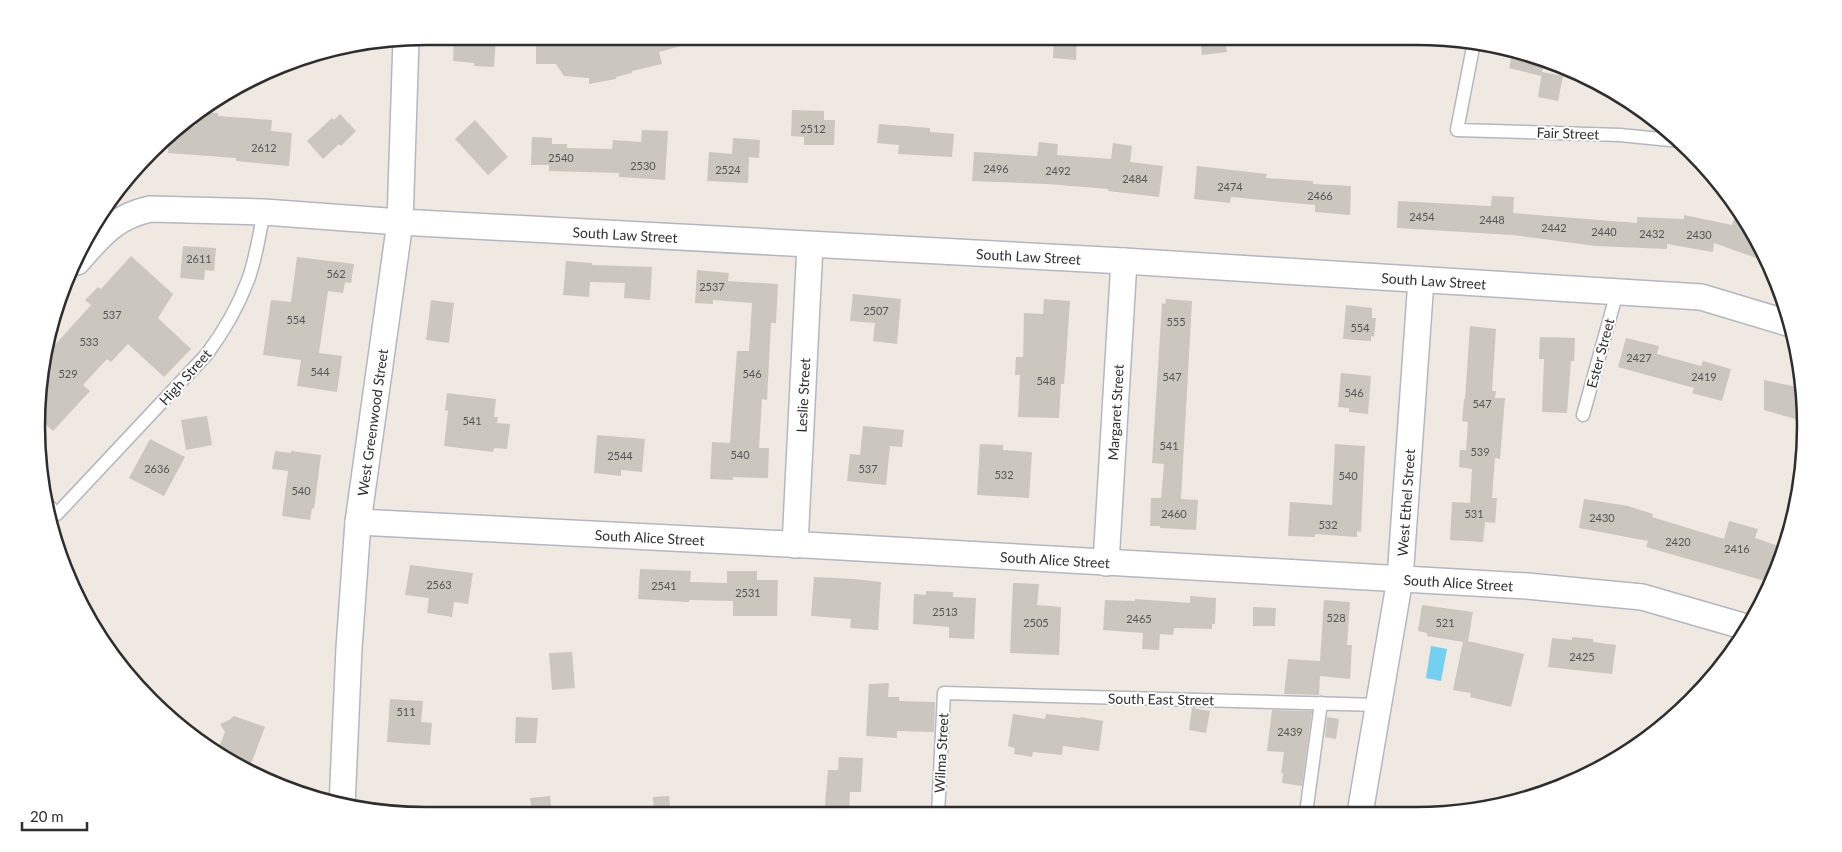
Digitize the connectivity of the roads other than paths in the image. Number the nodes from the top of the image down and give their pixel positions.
1 (406, 46) edge
2 (1473, 49) edge
3 (1666, 139) edge
4 (264, 212) junction
5 (400, 222) junction
6 (810, 245) junction
7 (88, 250) edge
8 (1124, 261) junction
9 (1421, 280) junction
10 (1617, 292) junction
11 (1782, 322) edge
12 (1583, 415) dead end
13 (55, 511) edge
14 (358, 522) junction
15 (795, 545) junction
16 (1106, 563) junction
17 (1400, 579) junction
18 (1740, 625) edge
19 (944, 693) joint
20 (1321, 703) junction
21 (1379, 705) junction
22 (342, 798) edge
23 (938, 807) edge
24 (1307, 807) edge
25 (1361, 807) edge

1 - 5 street, West Greenwood Street
2 - 3 lane, Fair Street
4 - 5 street, South Law Street
4 - 7 street, South Law Street
4 - 13 lane, High Street
5 - 6 street, South Law Street
5 - 14 street, West Greenwood Street
6 - 8 street, South Law Street
6 - 15 street, Leslie Street
8 - 9 street, South Law Street
8 - 16 street, Margaret Street
9 - 10 street, South Law Street
9 - 17 street, West Ethel Street
10 - 11 street, South Law Street
10 - 12 lane, Ester Street
14 - 15 street, South Alice Street
14 - 22 street, West Greenwood Street
15 - 16 street, South Alice Street
16 - 17 street, South Alice Street
17 - 18 street, South Alice Street
17 - 21 street, West Ethel Street
19 - 20 lane, South East Street
19 - 23 lane, Wilma Street
20 - 21 lane, South East Street
20 - 24 lane
21 - 25 street, West Ethel Street

